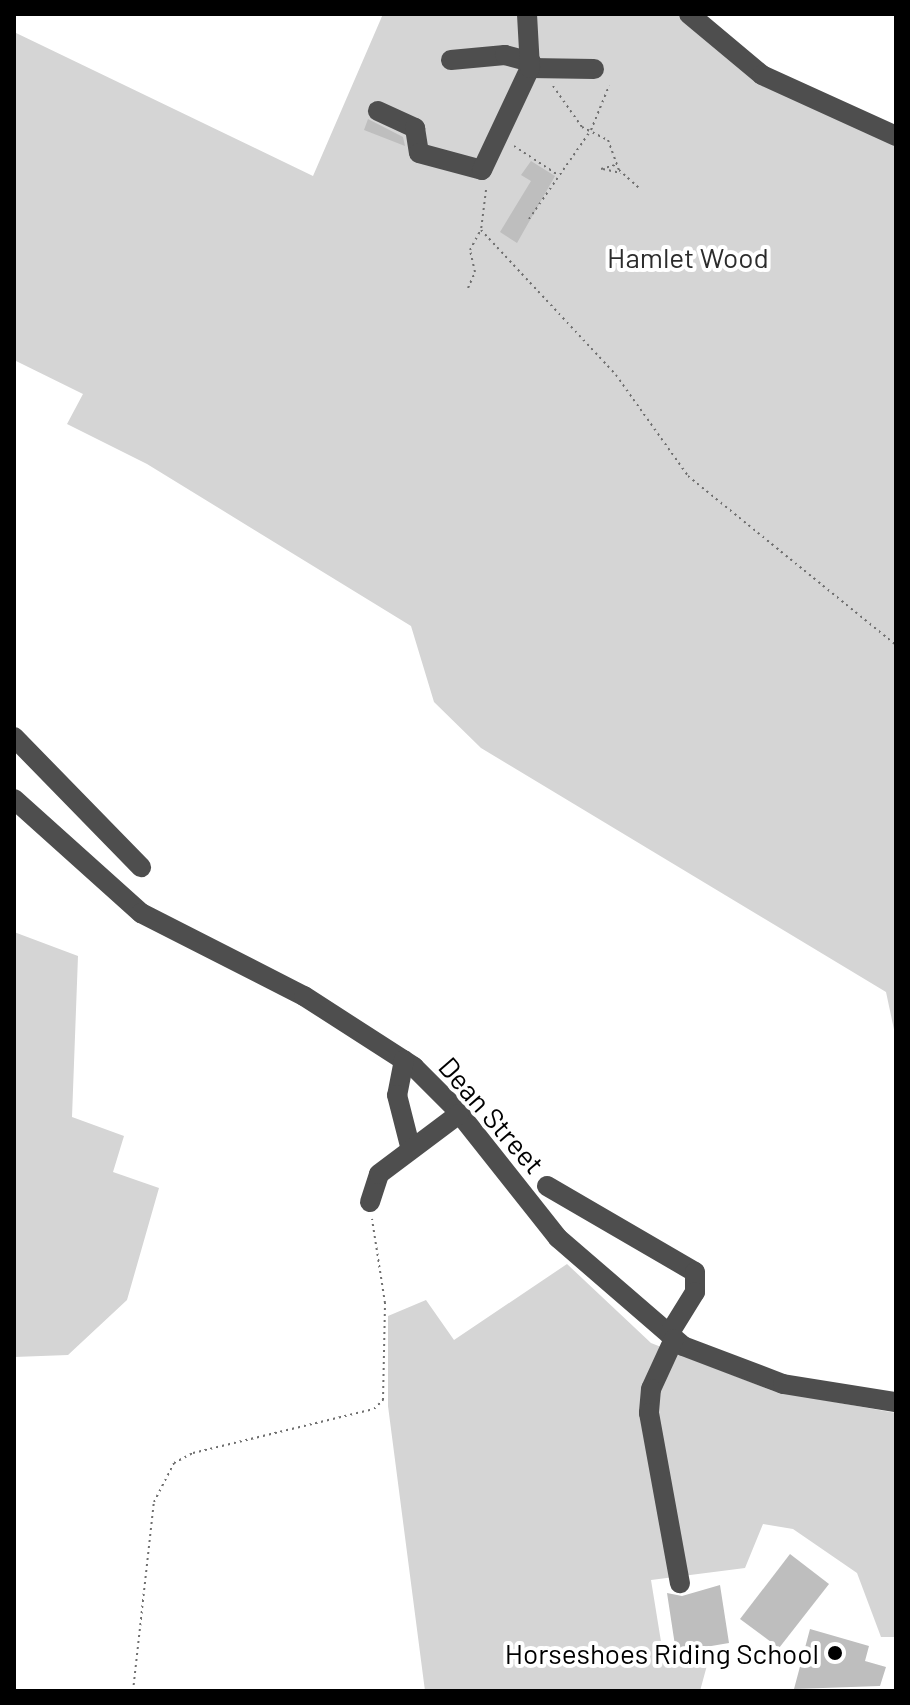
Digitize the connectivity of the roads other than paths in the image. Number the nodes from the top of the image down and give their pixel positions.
1 (689, 14) edge
2 (527, 16) edge
3 (451, 60) dead end
4 (536, 67) junction
5 (594, 69) dead end
6 (378, 111) dead end
7 (896, 136) edge
8 (14, 737) edge
9 (14, 799) edge
10 (141, 867) dead end
11 (404, 1060) junction
12 (459, 1114) junction
13 (410, 1146) junction
14 (547, 1186) dead end
15 (370, 1202) road end
16 (671, 1337) junction
17 (896, 1402) edge
18 (680, 1583) dead end

1 - 7 street
2 - 4 street
3 - 4 street
4 - 5 street
4 - 6 street
8 - 10 street
9 - 11 street, Dean Street
11 - 12 street, Dean Street
11 - 13 street
12 - 13 street
12 - 16 street, Dean Street
13 - 15 street
14 - 16 street
16 - 17 street, Dean Street
16 - 18 street

